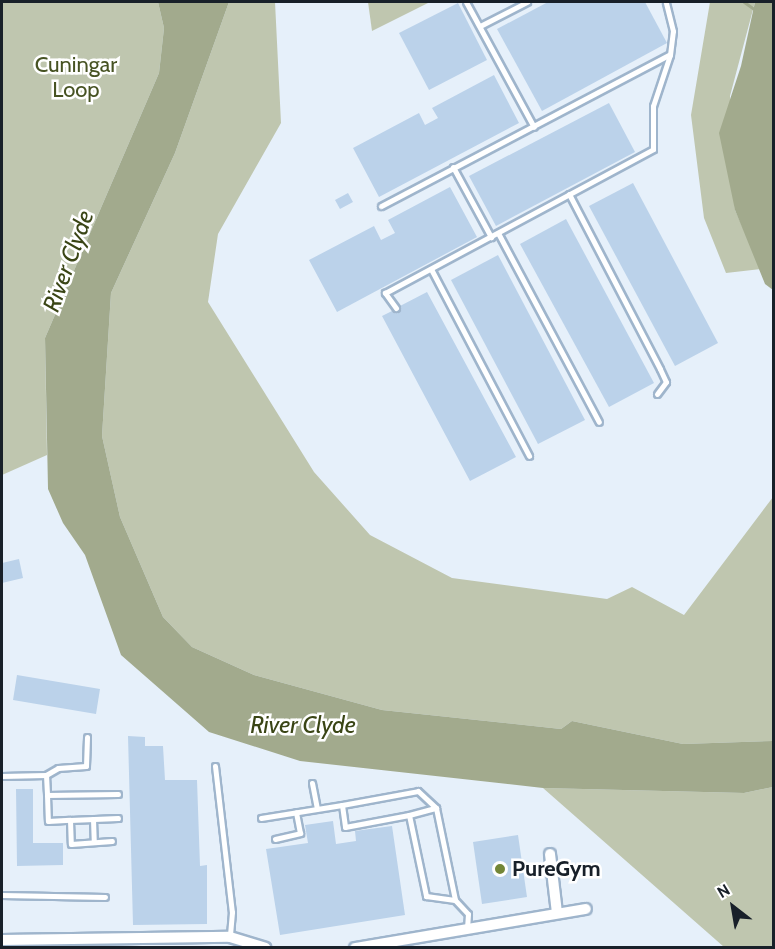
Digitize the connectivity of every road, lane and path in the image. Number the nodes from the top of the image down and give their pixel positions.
1 (466, 2) edge
2 (527, 2) edge
3 (666, 2) edge
4 (480, 26) junction
5 (670, 55) junction
6 (534, 127) junction
7 (453, 167) junction
8 (569, 194) junction
9 (381, 206) dead end
10 (498, 233) junction
11 (491, 237) junction
12 (431, 269) junction
13 (396, 308) dead end
14 (657, 394) dead end
15 (599, 422) dead end
16 (529, 456) dead end
17 (87, 737) dead end
18 (215, 766) dead end
19 (46, 775) junction
20 (2, 776) edge
21 (312, 783) dead end
22 (118, 794) dead end
23 (47, 795) junction
24 (342, 805) junction
25 (436, 808) junction
26 (316, 809) junction
27 (296, 812) junction
28 (409, 815) junction
29 (118, 818) dead end
30 (261, 818) dead end
31 (93, 819) junction
32 (70, 820) junction
33 (275, 839) dead end
34 (94, 842) junction
35 (111, 842) dead end
36 (550, 854) dead end
37 (2, 895) edge
38 (105, 897) dead end
39 (455, 900) junction
40 (586, 909) dead end
41 (557, 913) junction
42 (467, 928) junction
43 (230, 936) junction
44 (2, 940) edge
45 (265, 948) edge
46 (355, 948) edge

1 - 4 lane
2 - 4 lane
3 - 5 lane
4 - 6 lane
5 - 6 lane
5 - 8 lane
6 - 7 lane
7 - 9 lane
7 - 11 lane
8 - 10 lane
8 - 14 lane
10 - 11 lane
10 - 15 lane
11 - 12 lane
12 - 13 lane
12 - 16 lane
17 - 19 lane
18 - 43 lane
19 - 20 lane
19 - 23 lane
21 - 26 lane
22 - 23 lane
23 - 32 lane
24 - 25 lane
24 - 26 lane
24 - 28 lane
25 - 28 lane
25 - 39 lane
26 - 27 lane
27 - 30 lane
27 - 33 lane
28 - 39 lane
29 - 31 lane
31 - 32 lane
31 - 34 lane
32 - 34 lane
34 - 35 lane
36 - 41 street
37 - 38 lane
39 - 42 lane
40 - 41 street
41 - 42 street
42 - 46 street
43 - 44 street
43 - 45 street

